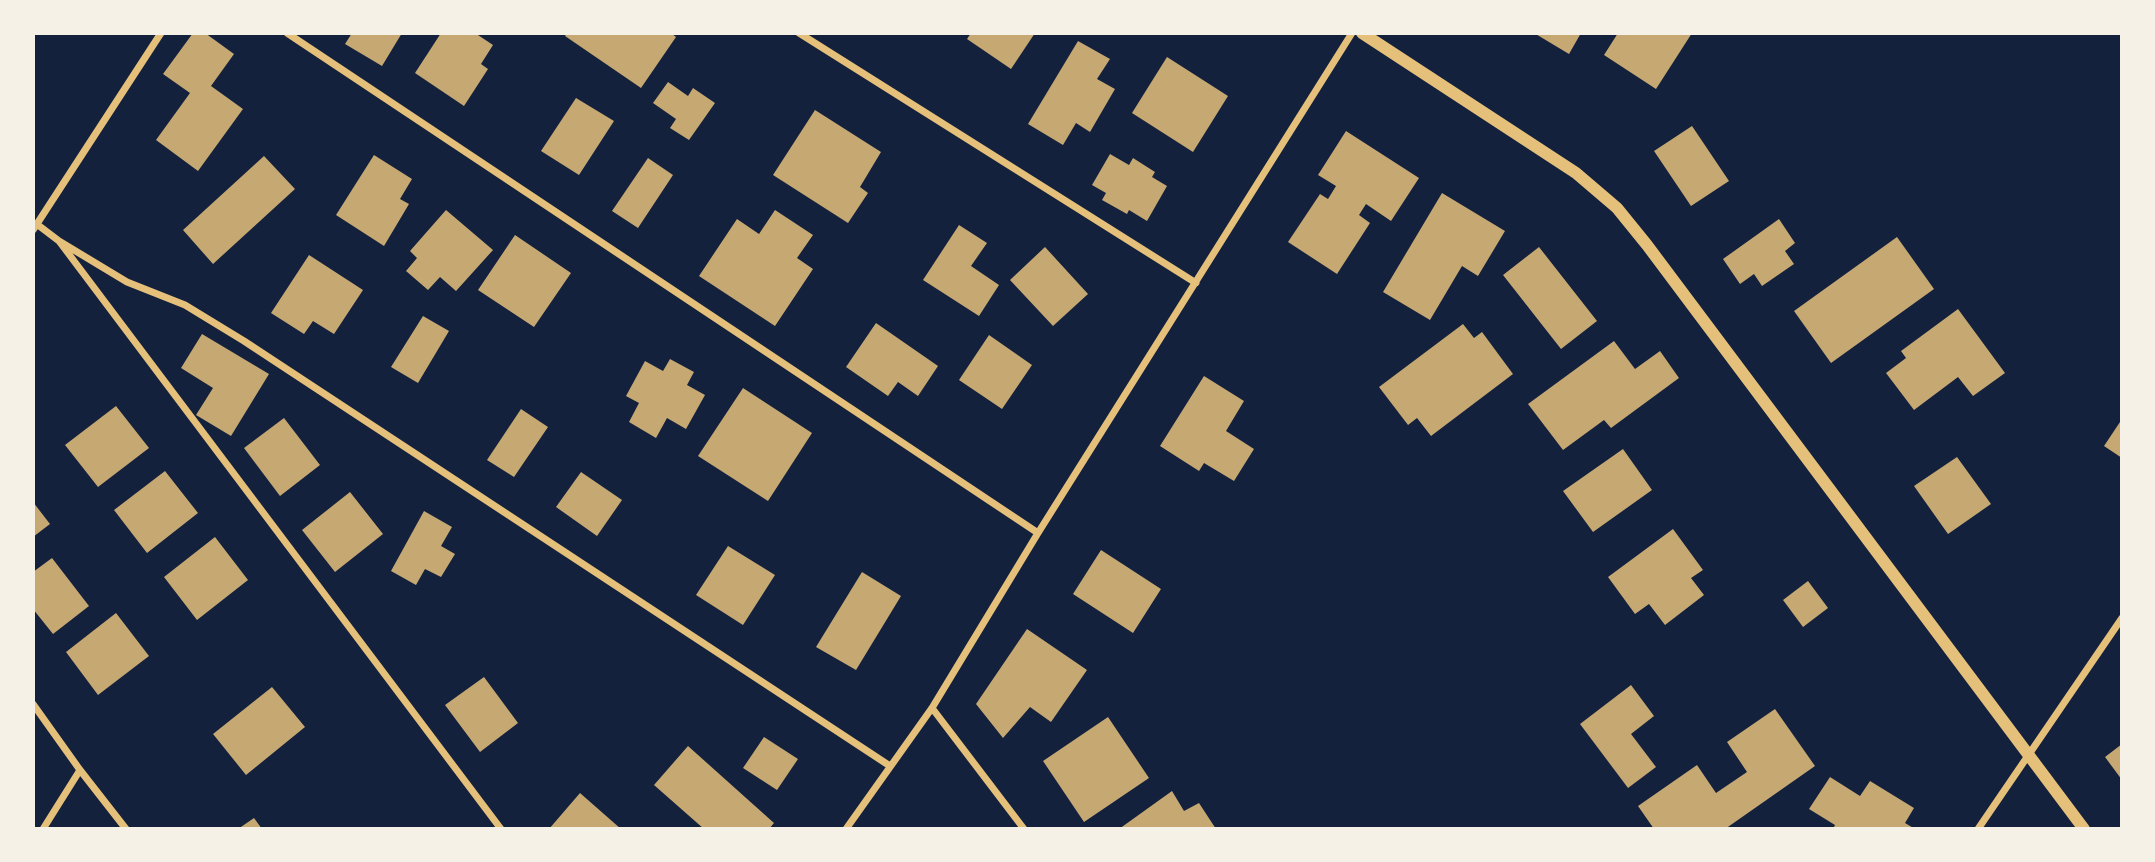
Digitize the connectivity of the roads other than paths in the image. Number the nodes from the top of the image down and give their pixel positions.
1 (161, 33) edge
2 (287, 33) edge
3 (799, 33) edge
4 (1352, 33) edge
5 (1362, 33) edge
6 (35, 227) edge
7 (59, 241) junction
8 (1196, 283) junction
9 (1038, 533) junction
10 (2122, 618) edge
11 (33, 704) edge
12 (932, 708) junction
13 (2029, 753) junction
14 (890, 765) junction
15 (80, 770) junction
16 (43, 829) edge
17 (126, 829) edge
18 (501, 829) edge
19 (846, 829) edge
20 (1024, 829) edge
21 (1978, 829) edge
22 (2084, 829) edge

1 - 6 street
2 - 9 street
3 - 8 street
4 - 8 street
5 - 13 street
6 - 7 street
7 - 14 street
7 - 18 street
8 - 9 street
9 - 12 street
10 - 13 street
11 - 15 street
12 - 14 street
12 - 20 street
13 - 21 street
13 - 22 street
14 - 19 street
15 - 16 street
15 - 17 street

